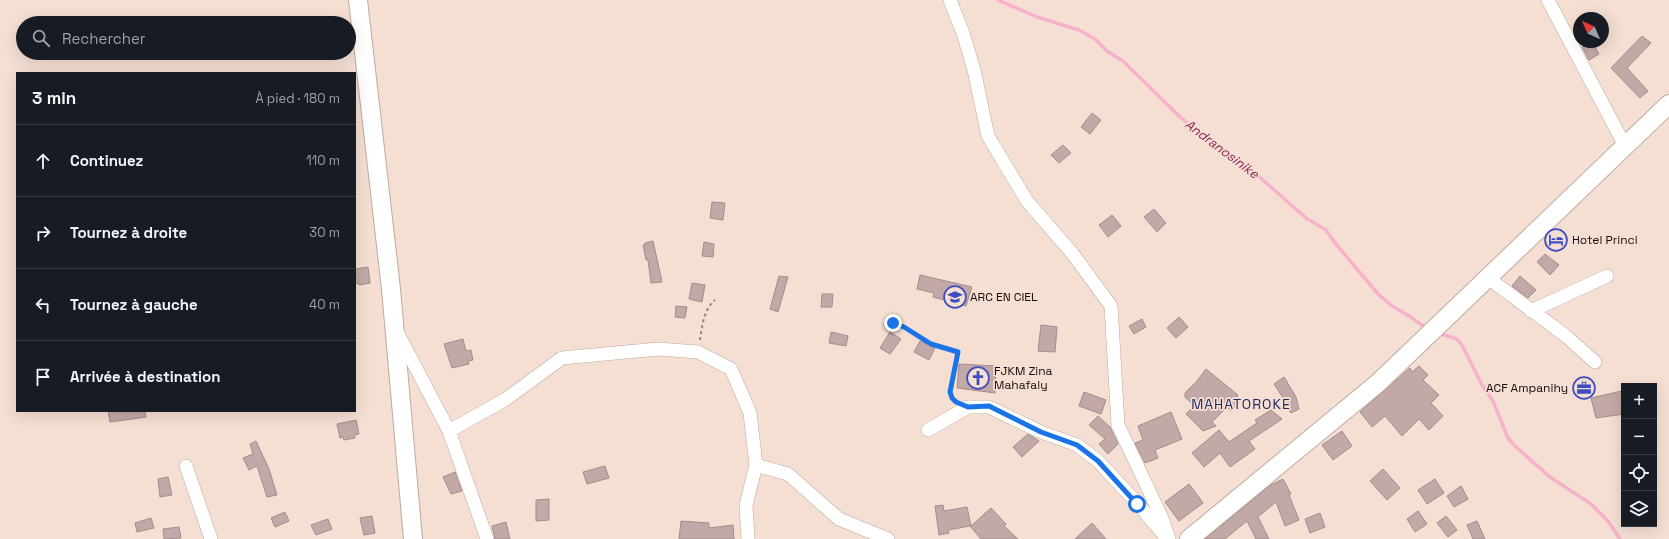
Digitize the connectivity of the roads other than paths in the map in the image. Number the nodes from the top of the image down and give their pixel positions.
1 (358, 0) edge
2 (950, 0) edge
3 (1548, 0) edge
4 (1669, 104) edge
5 (1625, 146) junction
6 (1607, 276) dead end
7 (1488, 278) junction
8 (1531, 311) junction
9 (394, 327) junction
10 (1595, 362) dead end
11 (928, 430) dead end
12 (449, 431) junction
13 (756, 465) junction
14 (186, 466) dead end
15 (211, 539) edge
16 (413, 539) edge
17 (487, 539) edge
18 (748, 539) edge
19 (888, 539) edge
20 (1168, 539) edge
21 (1190, 539) edge

1 - 9 main road
2 - 20 street
3 - 5 street
4 - 5 main road
5 - 7 main road
6 - 8 street
7 - 8 street
7 - 21 main road
8 - 10 street
9 - 12 street
9 - 16 main road
11 - 20 street
12 - 13 street
12 - 17 street
13 - 18 street
13 - 19 street
14 - 15 street

